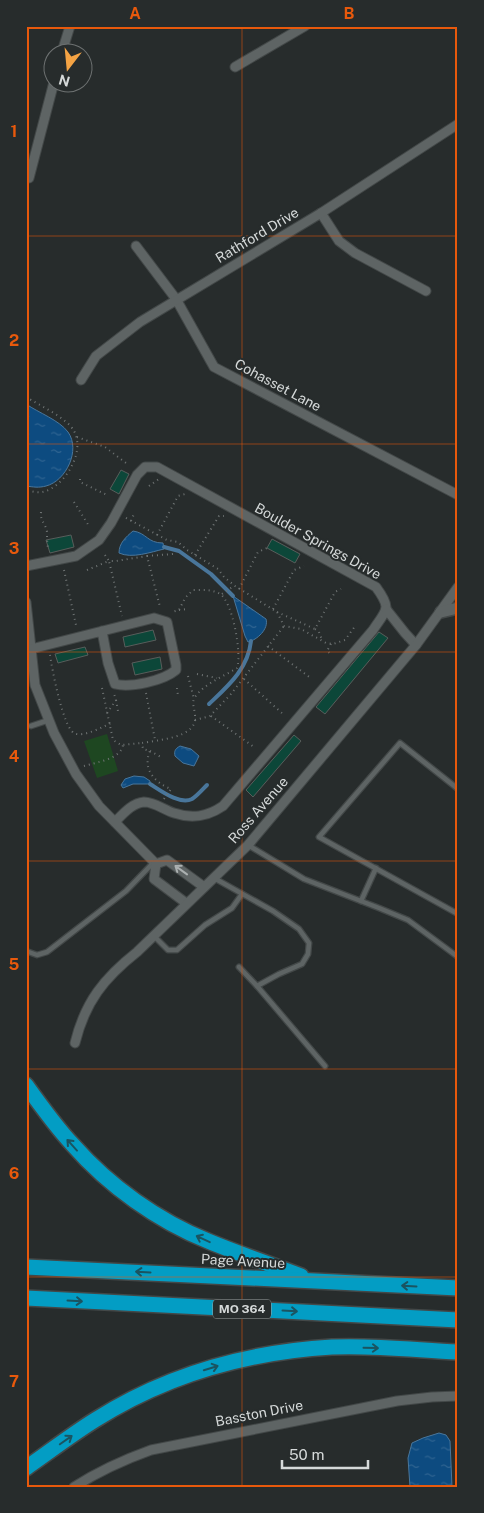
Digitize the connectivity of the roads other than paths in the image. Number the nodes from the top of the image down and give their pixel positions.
1 (70, 26) edge
2 (305, 26) edge
3 (65, 42) edge
4 (236, 67) dead end
5 (51, 92) edge
6 (458, 124) edge
7 (28, 178) dead end
8 (321, 213) junction
9 (136, 246) dead end
10 (426, 291) dead end
11 (176, 299) junction
12 (81, 380) dead end
13 (458, 495) edge
14 (26, 566) edge
15 (458, 587) edge
16 (27, 608) edge
17 (386, 608) junction
18 (458, 608) edge
19 (441, 612) junction
20 (102, 631) junction
21 (416, 644) junction
22 (31, 649) junction
23 (49, 720) junction
24 (31, 726) dead end
25 (458, 789) edge
26 (115, 822) junction
27 (248, 844) junction
28 (155, 863) junction
29 (376, 868) junction
30 (214, 878) junction
31 (204, 887) junction
32 (242, 894) junction
33 (360, 901) junction
34 (186, 903) junction
35 (458, 914) edge
36 (153, 935) junction
37 (26, 951) edge
38 (458, 957) edge
39 (239, 966) dead end
40 (257, 986) junction
41 (75, 1043) dead end
42 (324, 1066) dead end
43 (26, 1085) edge
44 (26, 1266) edge
45 (314, 1281) junction
46 (458, 1288) edge
47 (26, 1298) edge
48 (458, 1320) edge
49 (458, 1352) edge
50 (458, 1396) edge
51 (26, 1468) edge
52 (74, 1487) edge

1 - 3 street
2 - 4 street
5 - 7 street
6 - 8 street, Rathford Drive
8 - 10 street
8 - 11 street, Rathford Drive
9 - 11 street, Cohasset Lane
11 - 12 street, Rathford Drive
11 - 13 street, Cohasset Lane
14 - 17 street, Boulder Springs Drive
15 - 19 street, Ross Avenue
16 - 22 street
17 - 21 street, Boulder Springs Drive
17 - 26 street
18 - 19 street
19 - 21 street, Ross Avenue
20 - 20 street
20 - 22 street
21 - 27 street, Ross Avenue
22 - 23 street
23 - 24 lane
23 - 26 street
25 - 29 lane
26 - 28 street
27 - 30 street, Ross Avenue
27 - 33 lane
31 -> 28 street
28 - 34 street
28 - 37 lane
29 - 33 lane
29 - 35 lane
30 - 31 street, Ross Avenue
30 - 32 lane
31 - 34 street, Ross Avenue
32 - 36 lane
32 - 40 lane
33 - 38 lane
34 - 36 street, Ross Avenue
36 - 41 street, Ross Avenue
39 - 40 lane
40 - 42 lane
45 -> 43 highway
45 -> 44 highway, Page Avenue / MO 364
46 -> 45 highway, Page Avenue / MO 364
47 -> 48 highway, MO 364
51 -> 49 highway
50 - 52 street, Basston Drive

